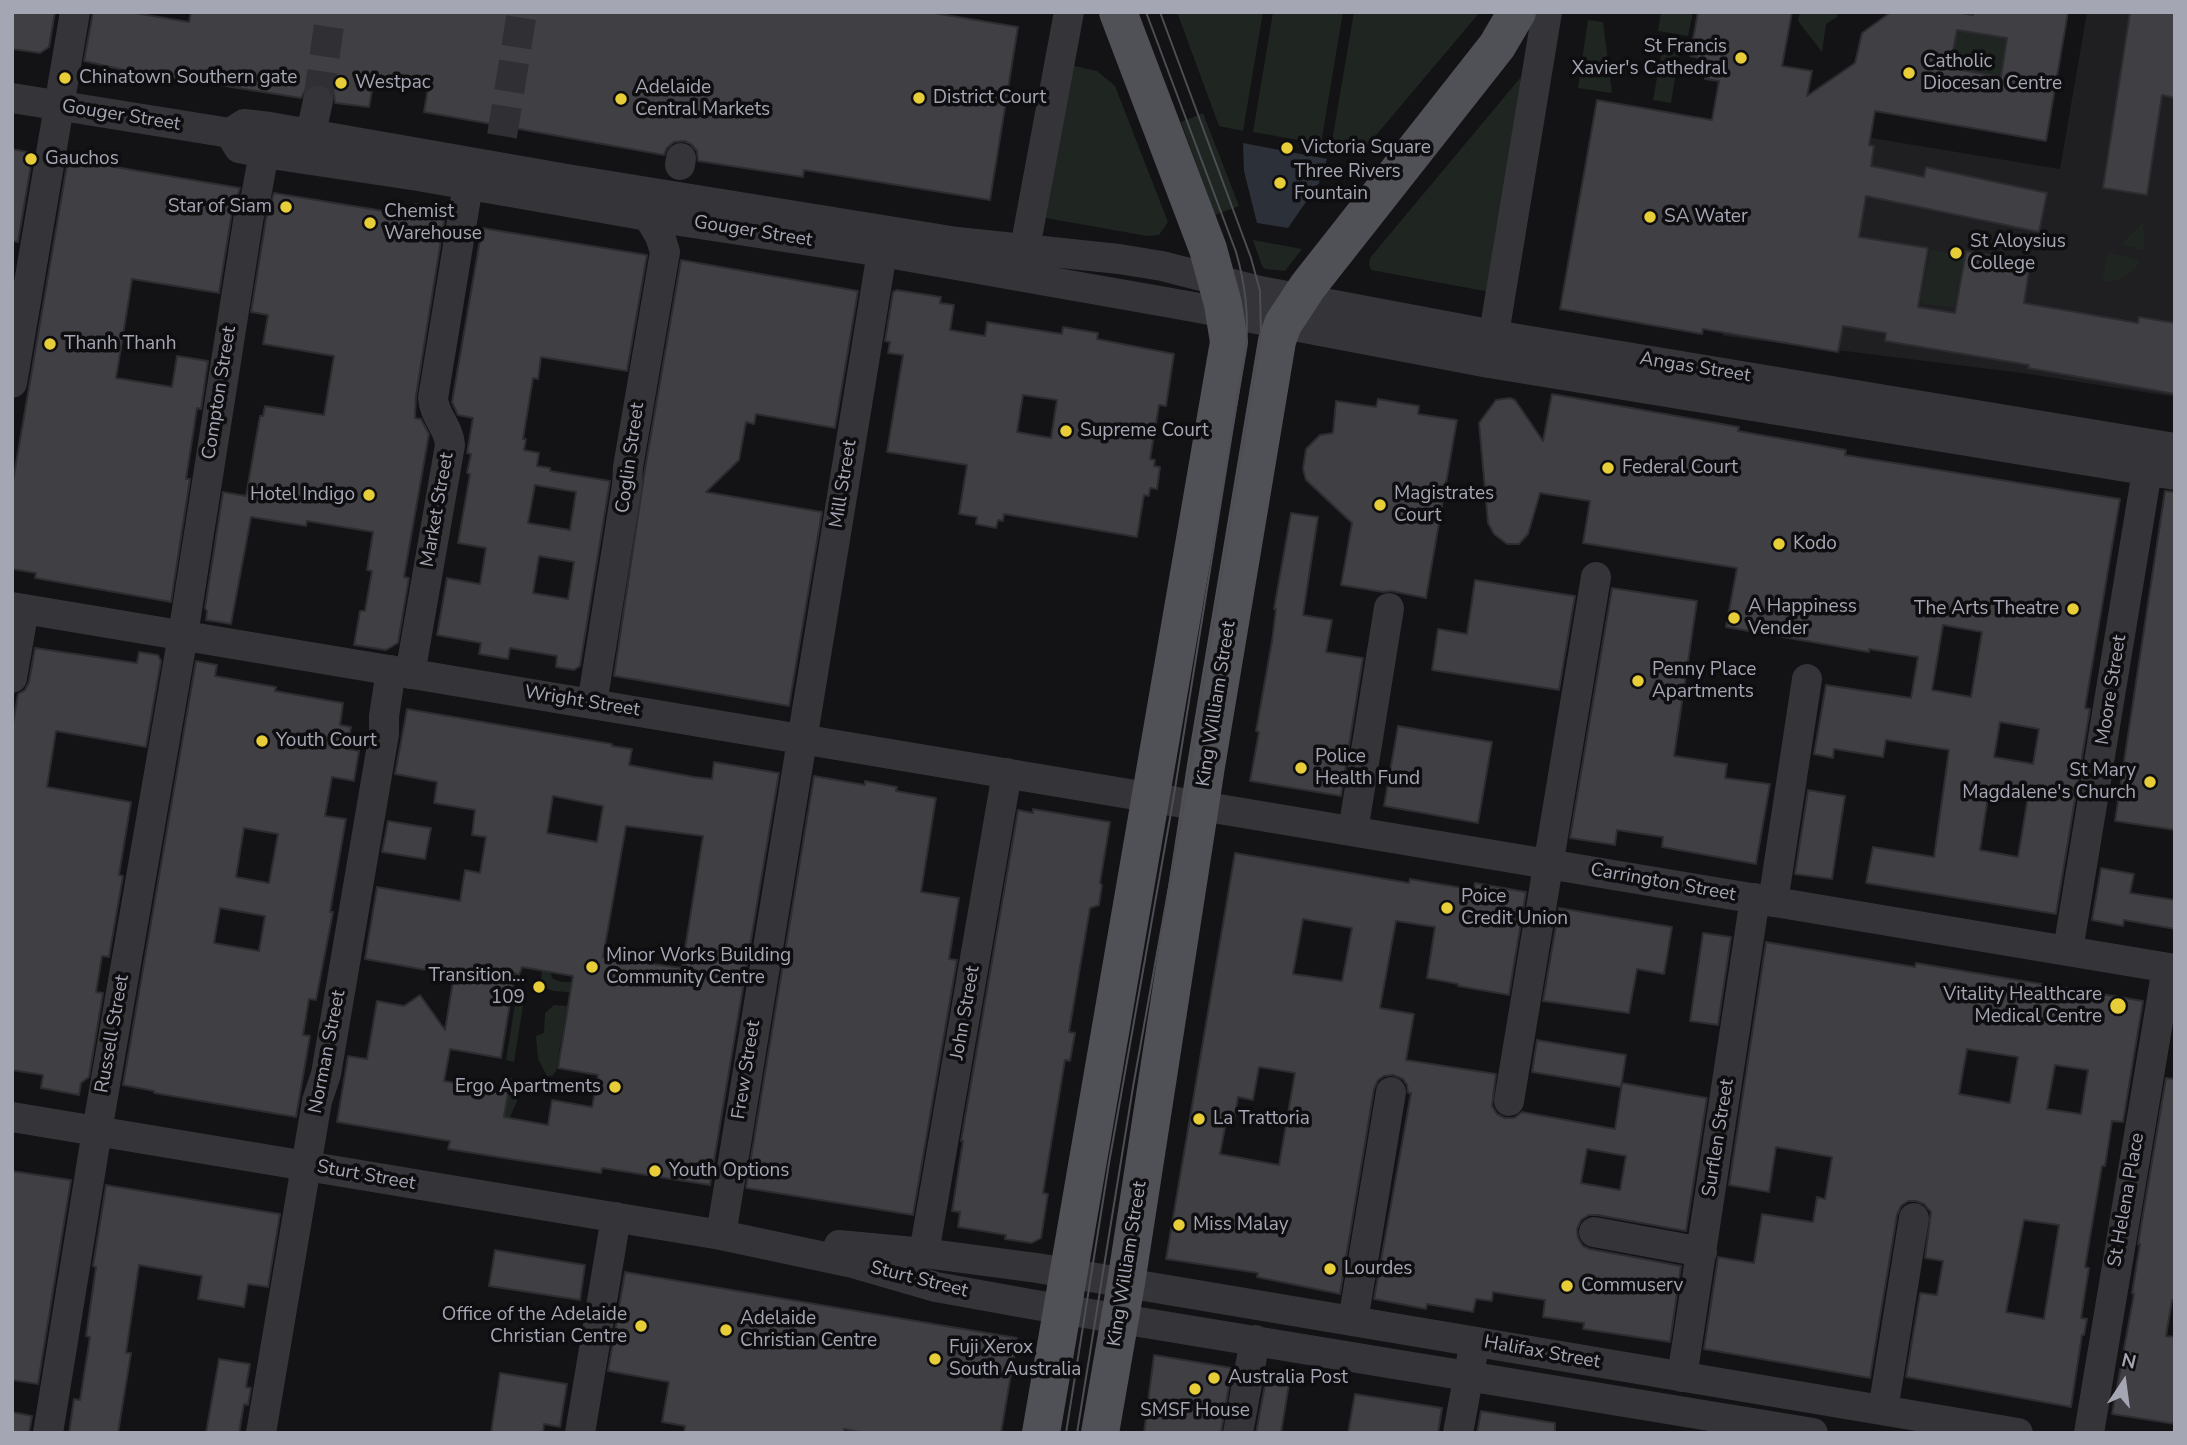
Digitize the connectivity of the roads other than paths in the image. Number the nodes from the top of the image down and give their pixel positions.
1 (75, 12) edge
2 (1069, 12) edge
3 (1118, 12) edge
4 (1517, 12) edge
5 (1547, 12) edge
6 (12, 98) edge
7 (318, 100) tunnel mouth
8 (61, 106) junction
9 (230, 133) junction
10 (312, 133) junction
11 (264, 153) junction
12 (468, 185) junction
13 (648, 215) junction
14 (884, 240) junction
15 (1025, 248) junction
16 (1081, 288) junction
17 (1221, 297) junction
18 (1291, 311) junction
19 (1491, 349) junction
20 (13, 377) edge
21 (2175, 448) edge
22 (2161, 473) edge
23 (1596, 577) dead end
24 (18, 608) edge
25 (1389, 608) dead end
26 (183, 635) junction
27 (401, 672) junction
28 (12, 678) edge
29 (1807, 679) dead end
30 (592, 704) junction
31 (801, 739) junction
32 (1007, 773) junction
33 (1152, 798) junction
34 (1201, 806) junction
35 (1353, 831) junction
36 (1550, 864) junction
37 (1764, 900) junction
38 (2068, 950) junction
39 (2171, 968) edge
40 (1391, 1091) dead end
41 (1509, 1101) dead end
42 (12, 1117) edge
43 (97, 1131) junction
44 (306, 1166) junction
45 (616, 1217) junction
46 (1914, 1218) dead end
47 (1594, 1232) dead end
48 (721, 1235) junction
49 (1702, 1252) junction
50 (924, 1253) junction
51 (1064, 1291) junction
52 (1123, 1301) junction
53 (1353, 1321) junction
54 (1255, 1340) junction
55 (1474, 1342) junction
56 (1468, 1375) junction
57 (1682, 1377) junction
58 (1885, 1418) edge
59 (1675, 1421) edge
60 (48, 1433) edge
61 (261, 1433) edge
62 (580, 1433) edge
63 (1041, 1433) edge
64 (1100, 1433) edge
65 (1238, 1433) edge
66 (1458, 1433) edge
67 (1813, 1433) edge
68 (2018, 1433) edge
69 (2089, 1433) edge

1 - 8 street
2 - 15 street
3 - 17 main road
4 - 18 main road, King William Street
5 - 19 street
6 - 8 street, Gouger Street
7 - 10 street
8 - 9 street, Gouger Street
8 - 20 street
9 - 10 street, Gouger Street
9 - 11 street, Gouger Street
10 - 14 street, Gouger Street
11 - 12 street, Gouger Street
11 - 26 street, Compton Street
12 - 13 street, Gouger Street
12 - 27 street, Market Street
13 - 14 street, Gouger Street
13 - 30 street, Coglin Street
14 - 15 street, Gouger Street
14 - 16 street, Gouger Street
14 - 31 street, Mill Street
15 - 16 street
15 - 17 street, Gouger Street
16 - 17 street, Gouger Street
17 - 18 street, Angas Street
17 - 33 main road
18 - 19 street, Angas Street
18 - 34 main road, King William Street
19 - 21 street, Angas Street
19 - 22 street, Angas Street
22 - 38 street, Moore Street
23 - 36 street
24 - 26 street, Wright Street
24 - 28 street
25 - 35 street
26 - 27 street, Wright Street
26 - 43 street, Russell Street
27 - 30 street, Wright Street
27 - 44 street, Norman Street
29 - 37 street, Surflen Street
30 - 31 street, Wright Street
31 - 32 street, Wright Street
31 - 48 street, Frew Street
32 - 33 street, Wright Street
32 - 50 street, John Street
33 - 34 street, Carrington Street
33 - 51 main road
34 - 35 street, Carrington Street
34 - 52 main road, King William Street
35 - 36 street, Carrington Street
36 - 37 street, Carrington Street
36 - 41 street
37 - 38 street, Carrington Street
37 - 49 street, Surflen Street
38 - 39 street, Carrington Street
39 - 69 street, St Helena Place
40 - 53 street
42 - 43 street, Sturt Street
43 - 44 street, Sturt Street
43 - 60 street, Russell Street
44 - 45 street, Sturt Street
44 - 61 street, Norman Street
45 - 48 street, Sturt Street
45 - 62 street
46 - 58 street
47 - 49 street
48 - 50 street, Sturt Street
48 - 51 street, Sturt Street
49 - 57 street, Surflen Street
50 - 51 street, Sturt Street
51 - 52 street, Halifax Street
51 - 63 main road
52 - 53 street, Halifax Street
52 - 54 street, Halifax Street
52 - 64 main road, King William Street
53 - 55 street, Halifax Street
54 - 56 street, Halifax Street
54 - 65 street
55 - 56 street
55 - 57 street, Halifax Street
56 - 59 street, Halifax Street
56 - 66 street
57 - 58 street, Halifax Street
58 - 68 street, Halifax Street
59 - 67 street, Halifax Street

